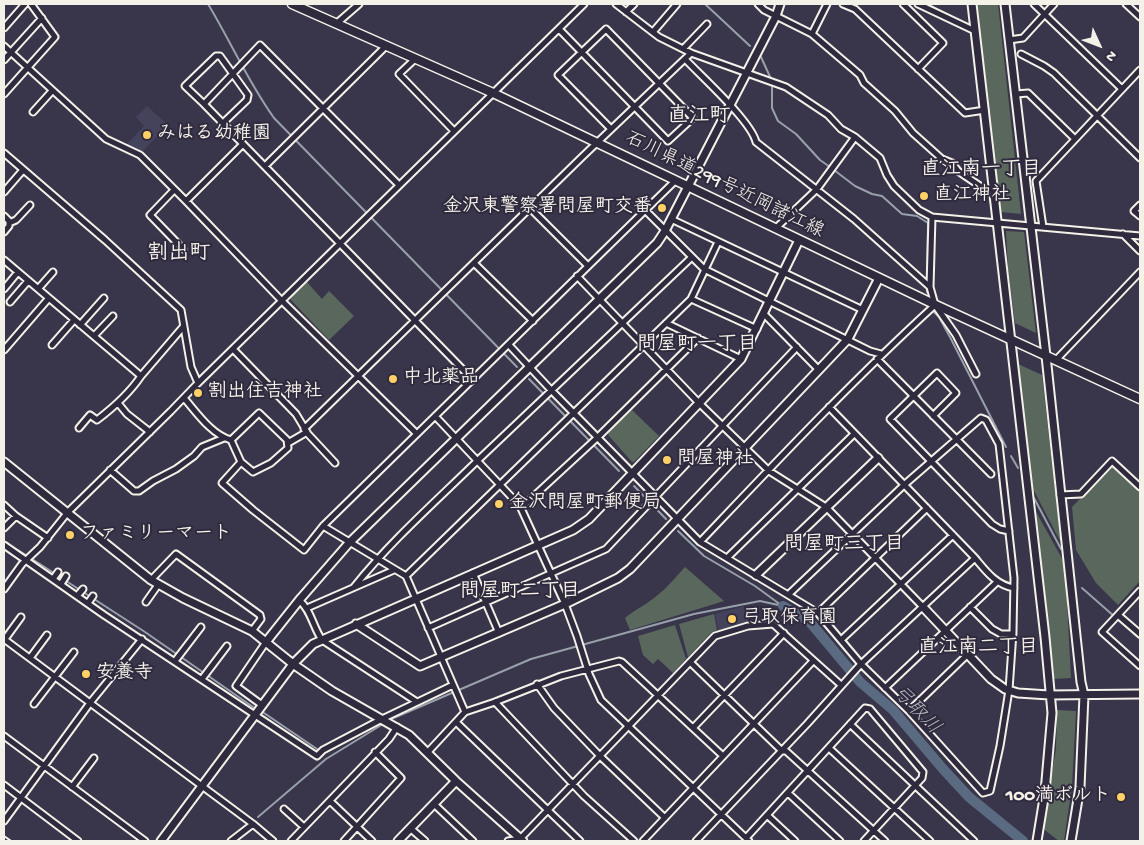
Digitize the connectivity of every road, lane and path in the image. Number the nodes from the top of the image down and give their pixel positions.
1 (25, 4) edge
2 (31, 4) edge
3 (292, 4) edge
4 (359, 4) edge
5 (584, 4) edge
6 (616, 4) edge
7 (634, 4) edge
8 (677, 4) edge
9 (758, 4) edge
10 (780, 4) edge
11 (827, 4) edge
12 (843, 4) edge
13 (903, 4) edge
14 (918, 4) edge
15 (972, 4) edge
16 (1005, 4) edge
17 (1034, 4) edge
18 (1054, 4) edge
19 (1126, 4) edge
20 (626, 12) junction
21 (1044, 14) junction
22 (776, 16) junction
23 (1140, 17) edge
24 (42, 18) junction
25 (336, 24) junction
26 (707, 24) dead end
27 (4, 28) edge
28 (559, 29) junction
29 (975, 31) junction
30 (653, 32) junction
31 (812, 34) junction
32 (1009, 40) junction
33 (4, 46) edge
34 (386, 46) junction
35 (683, 49) junction
36 (11, 52) junction
37 (582, 52) junction
38 (691, 53) junction
39 (1021, 54) dead end
40 (415, 59) junction
41 (685, 59) junction
42 (4, 60) edge
43 (28, 67) junction
44 (918, 69) junction
45 (1140, 70) edge
46 (746, 73) junction
47 (234, 74) junction
48 (659, 84) junction
49 (1122, 89) junction
50 (52, 91) junction
51 (4, 94) edge
52 (492, 94) junction
53 (1016, 94) junction
54 (204, 104) junction
55 (729, 105) junction
56 (635, 107) junction
57 (323, 108) junction
58 (985, 110) junction
59 (33, 112) dead end
60 (1098, 114) junction
61 (223, 123) junction
62 (611, 129) junction
63 (454, 131) junction
64 (855, 137) junction
65 (1075, 139) junction
66 (597, 143) junction
67 (243, 144) junction
68 (4, 153) edge
69 (1140, 158) edge
70 (265, 166) junction
71 (23, 170) junction
72 (675, 180) junction
73 (399, 185) junction
74 (687, 186) junction
75 (980, 186) dead end
76 (816, 189) junction
77 (174, 190) junction
78 (4, 192) edge
79 (186, 201) junction
80 (1140, 204) edge
81 (30, 205) dead end
82 (530, 208) junction
83 (645, 210) junction
84 (4, 216) edge
85 (1140, 216) edge
86 (932, 217) junction
87 (671, 219) junction
88 (998, 222) junction
89 (9, 223) junction
90 (1032, 226) junction
91 (1043, 227) junction
92 (776, 228) junction
93 (665, 231) junction
94 (4, 232) edge
95 (1123, 234) junction
96 (1140, 236) edge
97 (799, 240) junction
98 (718, 242) junction
99 (340, 243) junction
100 (182, 249) dead end
101 (1140, 251) edge
102 (692, 257) junction
103 (4, 260) edge
104 (474, 263) junction
105 (588, 266) junction
106 (704, 269) junction
107 (18, 272) junction
108 (53, 272) dead end
109 (1140, 272) edge
110 (784, 273) junction
111 (577, 276) junction
112 (879, 278) junction
113 (28, 281) junction
114 (929, 286) junction
115 (4, 289) edge
116 (38, 289) junction
117 (49, 298) junction
118 (104, 298) dead end
119 (599, 299) junction
120 (691, 299) junction
121 (282, 301) junction
122 (10, 302) dead end
123 (770, 302) junction
124 (935, 304) junction
125 (863, 310) junction
126 (764, 314) junction
127 (113, 316) dead end
128 (74, 320) junction
129 (416, 321) junction
130 (532, 321) junction
131 (623, 323) junction
132 (666, 323) junction
133 (80, 325) junction
134 (183, 327) junction
135 (757, 329) junction
136 (94, 336) junction
137 (698, 338) junction
138 (848, 339) junction
139 (1011, 339) junction
140 (509, 344) junction
141 (644, 344) junction
142 (52, 345) dead end
143 (797, 347) junction
144 (233, 349) junction
145 (4, 350) edge
146 (881, 354) junction
147 (1046, 356) junction
148 (741, 359) junction
149 (877, 359) junction
150 (1056, 360) junction
151 (530, 367) junction
152 (667, 369) junction
153 (819, 370) junction
154 (976, 374) dead end
155 (141, 376) junction
156 (360, 376) junction
157 (472, 379) junction
158 (198, 383) junction
159 (549, 391) junction
160 (913, 396) junction
161 (184, 398) junction
162 (1140, 399) edge
163 (698, 402) junction
164 (118, 403) junction
165 (829, 407) junction
166 (574, 412) junction
167 (435, 416) junction
168 (933, 416) junction
169 (722, 426) junction
170 (79, 428) dead end
171 (306, 431) junction
172 (150, 432) junction
173 (417, 434) junction
174 (854, 434) junction
175 (224, 438) junction
176 (456, 439) junction
177 (596, 439) junction
178 (231, 440) junction
179 (957, 440) junction
180 (288, 444) junction
181 (745, 448) junction
182 (878, 458) junction
183 (478, 461) junction
184 (4, 462) edge
185 (241, 462) junction
186 (932, 462) junction
187 (335, 463) dead end
188 (110, 470) junction
189 (769, 471) junction
190 (632, 473) junction
191 (990, 474) dead end
192 (500, 484) junction
193 (904, 485) junction
194 (1140, 487) edge
195 (796, 489) junction
196 (1060, 495) junction
197 (656, 496) junction
198 (4, 505) edge
199 (521, 508) junction
200 (826, 508) junction
201 (927, 508) junction
202 (68, 512) junction
203 (16, 516) junction
204 (678, 518) junction
205 (323, 526) junction
206 (4, 528) edge
207 (1009, 531) junction
208 (852, 534) junction
209 (953, 535) junction
210 (48, 538) junction
211 (700, 542) junction
212 (349, 543) junction
213 (4, 545) edge
214 (538, 545) junction
215 (28, 558) junction
216 (726, 558) junction
217 (874, 558) junction
218 (975, 558) junction
219 (377, 559) junction
220 (394, 570) junction
221 (58, 572) dead end
222 (474, 573) junction
223 (550, 575) junction
224 (756, 575) junction
225 (66, 576) dead end
226 (406, 576) junction
227 (54, 578) junction
228 (151, 580) junction
229 (997, 582) junction
230 (62, 583) junction
231 (900, 583) junction
232 (158, 585) junction
233 (354, 587) junction
234 (1014, 588) junction
235 (4, 589) edge
236 (1140, 592) edge
237 (788, 595) junction
238 (415, 599) junction
239 (299, 600) junction
240 (146, 602) dead end
241 (486, 603) junction
242 (564, 604) junction
243 (923, 607) junction
244 (307, 608) junction
245 (970, 608) junction
246 (818, 613) junction
247 (1118, 615) junction
248 (21, 617) dead end
249 (356, 624) junction
250 (201, 627) dead end
251 (428, 628) junction
252 (252, 631) junction
253 (946, 631) junction
254 (499, 633) junction
255 (784, 633) junction
256 (1013, 634) junction
257 (1140, 634) edge
258 (47, 635) dead end
259 (4, 639) edge
260 (142, 639) junction
261 (322, 640) junction
262 (841, 640) junction
263 (266, 642) junction
264 (227, 646) dead end
265 (74, 652) dead end
266 (968, 654) junction
267 (30, 658) junction
268 (178, 658) junction
269 (441, 658) junction
270 (813, 661) junction
271 (690, 662) junction
272 (293, 664) junction
273 (859, 665) junction
274 (1140, 666) edge
275 (587, 669) junction
276 (204, 676) junction
277 (55, 678) junction
278 (842, 683) junction
279 (537, 684) junction
280 (453, 686) junction
281 (885, 688) junction
282 (1009, 690) junction
283 (1140, 694) edge
284 (657, 695) junction
285 (724, 695) junction
286 (1049, 695) junction
287 (1084, 695) junction
288 (416, 702) junction
289 (496, 702) junction
290 (90, 703) junction
291 (34, 704) dead end
292 (262, 705) junction
293 (909, 711) junction
294 (465, 712) junction
295 (255, 714) junction
296 (388, 722) junction
297 (456, 722) junction
298 (753, 724) junction
299 (850, 724) junction
300 (628, 726) junction
301 (693, 728) junction
302 (4, 736) edge
303 (829, 748) junction
304 (782, 751) junction
305 (375, 752) junction
306 (427, 753) junction
307 (600, 756) junction
308 (723, 756) junction
309 (94, 758) dead end
310 (44, 765) junction
311 (808, 771) junction
312 (456, 781) junction
313 (573, 784) junction
314 (4, 785) edge
315 (916, 786) junction
316 (72, 787) junction
317 (202, 787) junction
318 (692, 788) junction
319 (788, 793) junction
320 (20, 798) junction
321 (330, 801) junction
322 (434, 804) junction
323 (895, 808) junction
324 (284, 809) dead end
325 (547, 811) junction
326 (721, 815) junction
327 (767, 815) junction
328 (665, 818) junction
329 (4, 820) edge
330 (253, 824) junction
331 (304, 827) junction
332 (357, 827) junction
333 (410, 828) junction
334 (873, 831) junction
335 (1038, 838) edge
336 (521, 840) edge
337 (748, 840) edge
338 (78, 841) edge
339 (144, 841) edge
340 (161, 841) edge
341 (231, 841) edge
342 (273, 841) edge
343 (291, 841) edge
344 (344, 841) edge
345 (372, 841) edge
346 (398, 841) edge
347 (425, 841) edge
348 (473, 841) edge
349 (508, 841) edge
350 (580, 841) edge
351 (634, 841) edge
352 (643, 841) edge
353 (696, 841) edge
354 (795, 841) edge
355 (840, 841) edge
356 (864, 841) edge
357 (885, 841) edge
358 (930, 841) edge
359 (974, 841) edge
360 (1071, 841) edge

1 - 27 street
2 - 24 street
3 - 25 main road, 石川県道299号近岡諸江線
4 - 25 street
5 - 28 street
6 - 20 street
7 - 20 street
8 - 30 street
9 - 22 street
10 - 22 street
11 - 31 street
12 - 44 street
13 - 44 street
14 - 29 street
15 - 29 street
16 - 32 street
17 - 21 street
18 - 21 street
19 - 23 street
20 - 30 street
21 - 32 street
21 - 49 street
22 - 31 street
22 - 46 street
24 - 36 street
24 - 43 street
25 - 34 main road, 石川県道299号近岡諸江線
26 - 35 street
28 - 37 street
28 - 52 street
29 - 58 street
30 - 35 street
31 - 75 street
32 - 53 street
33 - 36 street
34 - 40 main road, 石川県道299号近岡諸江線
34 - 57 street
35 - 38 street
36 - 42 street
36 - 43 street
37 - 48 street
37 - 56 street
37 - 62 street
38 - 41 street
38 - 46 street
39 - 60 street
40 - 52 main road, 石川県道299号近岡諸江線
40 - 63 street
41 - 48 street
41 - 55 street
43 - 50 street
43 - 51 street
44 - 58 street
45 - 49 street
46 - 55 street
46 - 64 street
47 - 54 street
47 - 54 street
47 - 57 street
47 - 61 street
48 - 56 street
48 - 56 street
49 - 60 street
50 - 59 street
50 - 77 street
52 - 63 street
52 - 66 main road, 石川県道299号近岡諸江線
53 - 65 street
53 - 90 street
54 - 61 street
55 - 74 street
55 - 76 street
56 - 62 street
57 - 70 street
57 - 73 street
58 - 88 street
60 - 65 street
60 - 69 street
61 - 67 street
62 - 66 street
63 - 73 street
64 - 76 street
64 - 86 street
65 - 91 street
66 - 72 main road, 石川県道299号近岡諸江線
66 - 82 street
67 - 70 street
67 - 79 street
68 - 71 street
70 - 99 street
71 - 78 street
71 - 134 street
72 - 74 main road, 石川県道299号近岡諸江線
72 - 83 street
73 - 99 street
74 - 87 street
74 - 92 main road, 石川県道299号近岡諸江線
76 - 92 street
76 - 114 street
77 - 79 street
77 - 100 street
79 - 121 street
80 - 85 street
81 - 89 street
82 - 104 street
82 - 105 street
83 - 93 street
83 - 105 street
84 - 89 street
86 - 88 street
86 - 114 street
87 - 93 street
87 - 98 street
88 - 90 street
88 - 139 street
89 - 94 street
90 - 91 street
90 - 147 street
91 - 95 street
92 - 97 main road, 石川県道299号近岡諸江線
93 - 102 street
93 - 119 street
95 - 96 street
95 - 101 street
97 - 110 street
97 - 112 main road, 石川県道299号近岡諸江線
98 - 106 street
98 - 110 street
99 - 121 street
99 - 129 street
102 - 106 street
102 - 131 street
103 - 107 street
104 - 129 street
104 - 130 street
105 - 111 street
106 - 120 street
106 - 123 street
107 - 113 street
107 - 115 street
108 - 116 street
109 - 150 street
110 - 123 street
110 - 125 street
111 - 119 street
111 - 130 street
112 - 124 main road, 石川県道299号近岡諸江線
112 - 125 street
113 - 116 street
113 - 122 street
114 - 124 street
116 - 117 street
117 - 128 street
117 - 145 street
118 - 133 street
119 - 131 street
119 - 151 street
120 - 132 street
120 - 135 street
121 - 144 street
121 - 156 street
123 - 126 street
123 - 138 street
124 - 139 main road, 石川県道299号近岡諸江線
124 - 146 street
124 - 154 street
125 - 138 street
126 - 135 street
126 - 143 street
127 - 136 street
128 - 133 street
128 - 142 street
129 - 156 street
129 - 157 street
130 - 140 street
131 - 141 street
131 - 159 street
132 - 137 street
132 - 141 street
133 - 136 street
134 - 155 street
134 - 158 street
135 - 148 street
136 - 155 street
137 - 148 street
137 - 152 street
138 - 146 street
138 - 153 street
139 - 147 main road, 石川県道299号近岡諸江線
139 - 286 street
140 - 151 street
140 - 157 street
141 - 152 street
141 - 166 street
143 - 153 street
143 - 169 street
144 - 158 street
144 - 171 street
146 - 149 street
147 - 150 main road, 石川県道299号近岡諸江線
147 - 196 street
148 - 163 street
149 - 160 street
149 - 165 street
150 - 162 main road, 石川県道299号近岡諸江線
151 - 159 street
151 - 176 street
152 - 163 street
152 - 177 street
153 - 181 street
155 - 164 street
156 - 171 street
156 - 173 street
157 - 167 street
158 - 161 street
159 - 166 street
159 - 183 street
160 - 168 street
160 - 168 street
160 - 186 street
161 - 172 street
161 - 175 street
163 - 169 street
163 - 190 street
164 - 170 street
164 - 172 street
165 - 174 street
165 - 189 street
166 - 177 street
166 - 192 street
167 - 173 street
167 - 176 street
168 - 179 street
169 - 181 street
169 - 197 street
171 - 180 street
171 - 187 street
172 - 188 street
173 - 205 street
174 - 182 street
174 - 195 street
175 - 178 street
175 - 188 street
176 - 183 street
176 - 212 street
177 - 190 street
177 - 199 street
178 - 180 street
178 - 185 street
179 - 186 street
179 - 191 street
179 - 207 street
180 - 185 street
181 - 189 street
181 - 204 street
182 - 193 street
182 - 200 street
183 - 192 street
183 - 219 street
184 - 202 street
185 - 205 street
186 - 193 street
186 - 207 street
188 - 202 street
189 - 195 street
189 - 211 street
190 - 197 street
190 - 214 street
192 - 199 street
192 - 226 street
193 - 201 street
193 - 208 street
194 - 196 street
195 - 200 street
195 - 216 street
196 - 287 street
197 - 204 street
197 - 223 street
198 - 203 street
199 - 214 street
200 - 208 street
200 - 224 street
201 - 209 street
201 - 217 street
202 - 210 street
202 - 228 street
203 - 206 street
203 - 210 street
204 - 211 street
204 - 242 street
205 - 212 street
207 - 234 street
208 - 217 street
208 - 237 street
209 - 218 street
209 - 231 street
210 - 215 street
211 - 216 street
212 - 219 street
212 - 239 street
213 - 215 street
214 - 222 street
214 - 223 street
215 - 227 street
215 - 235 street
216 - 224 street
217 - 231 street
217 - 246 street
218 - 229 street
218 - 243 street
219 - 220 street
219 - 233 street
220 - 226 street
220 - 233 street
221 - 227 street
222 - 238 street
222 - 241 street
223 - 241 street
223 - 242 street
224 - 237 street
225 - 230 street
226 - 238 street
227 - 230 street
228 - 232 street
228 - 252 street
229 - 234 street
229 - 245 street
230 - 260 street
231 - 243 street
231 - 262 street
232 - 240 street
232 - 252 street
233 - 244 street
234 - 256 street
236 - 247 street
237 - 246 street
238 - 249 street
238 - 251 street
239 - 244 street
239 - 263 street
241 - 251 street
241 - 254 street
242 - 254 street
242 - 275 street
243 - 253 street
243 - 273 street
244 - 261 street
245 - 253 street
245 - 256 street
246 - 262 street
247 - 257 street
247 - 274 street
248 - 259 street
249 - 261 street
249 - 269 street
250 - 268 street
251 - 269 street
252 - 263 street
253 - 266 street
253 - 281 street
254 - 269 street
255 - 270 street
255 - 271 street
255 - 285 street
256 - 282 street
258 - 267 street
259 - 267 street
260 - 268 street
260 - 290 street
261 - 272 street
261 - 288 street
262 - 273 street
263 - 272 street
263 - 292 street
264 - 276 street
265 - 277 street
266 - 282 street
266 - 293 street
267 - 277 street
268 - 276 street
269 - 280 street
270 - 278 street
270 - 298 street
271 - 284 street
271 - 285 street
272 - 292 street
272 - 296 street
273 - 278 street
273 - 281 street
275 - 279 street
275 - 284 street
275 - 300 street
276 - 295 street
277 - 290 street
277 - 291 street
278 - 304 street
279 - 289 street
279 - 307 street
280 - 288 street
280 - 294 street
281 - 293 street
282 - 286 street
282 - 293 street
283 - 287 street
284 - 300 street
284 - 301 street
285 - 298 street
285 - 301 street
286 - 287 street
286 - 335 street
287 - 360 street
288 - 296 street
289 - 294 street
289 - 313 street
290 - 310 street
290 - 317 street
292 - 295 street
294 - 297 street
295 - 296 street
295 - 317 street
296 - 305 street
296 - 306 street
297 - 306 street
297 - 325 street
298 - 304 street
298 - 308 street
299 - 303 street
299 - 315 street
299 - 315 street
300 - 307 street
300 - 318 street
301 - 308 street
302 - 310 street
303 - 311 street
303 - 323 street
304 - 311 street
304 - 326 street
305 - 321 street
305 - 332 street
306 - 312 street
307 - 313 street
307 - 328 street
308 - 318 street
309 - 316 street
310 - 316 street
310 - 320 street
311 - 319 street
311 - 334 street
312 - 322 street
312 - 336 street
313 - 325 street
313 - 351 street
314 - 320 street
315 - 323 street
315 - 359 street
316 - 339 street
317 - 330 street
317 - 340 street
318 - 326 street
318 - 328 street
319 - 327 street
319 - 355 street
320 - 329 street
320 - 338 street
321 - 331 street
321 - 332 street
322 - 333 street
322 - 348 street
323 - 334 street
323 - 358 street
324 - 331 street
325 - 336 street
325 - 350 street
326 - 337 street
326 - 353 street
327 - 337 street
327 - 354 street
328 - 352 street
330 - 341 street
330 - 342 street
331 - 343 street
332 - 344 street
332 - 345 street
333 - 346 street
333 - 347 street
334 - 356 street
334 - 357 street
336 - 349 street

